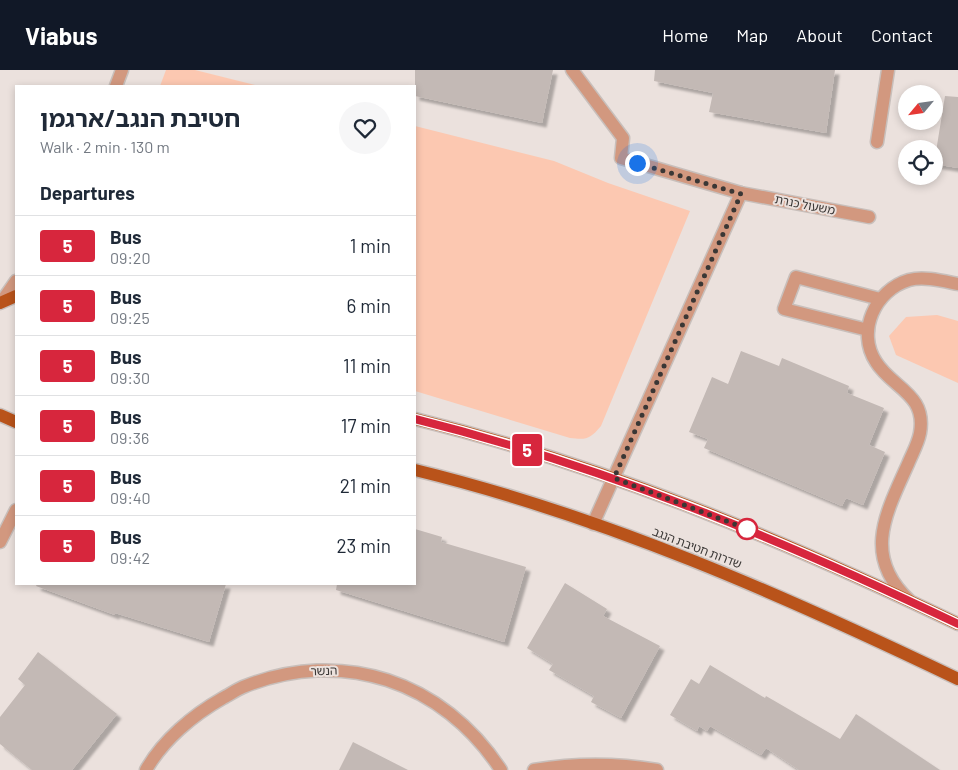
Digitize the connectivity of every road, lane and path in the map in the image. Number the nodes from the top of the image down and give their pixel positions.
1 (572, 70) edge
2 (888, 70) edge
3 (119, 79) edge
4 (108, 85) edge
5 (877, 142) dead end
6 (741, 194) junction
7 (869, 218) dead end
8 (15, 282) edge
9 (958, 284) edge
10 (15, 296) edge
11 (880, 299) junction
12 (1, 302) edge
13 (868, 330) junction
14 (0, 415) edge
15 (416, 419) edge
16 (15, 422) edge
17 (416, 470) edge
18 (614, 478) junction
19 (15, 512) edge
20 (593, 524) junction
21 (0, 542) edge
22 (911, 601) junction
23 (958, 624) edge
24 (958, 679) edge
25 (146, 770) edge
26 (501, 770) edge
27 (534, 770) edge
28 (657, 770) edge

1 - 6 street, משעול כנרת
2 - 5 street
3 - 4 street
6 - 7 street, משעול כנרת
6 - 18 street
8 - 12 street
9 - 11 street
10 - 12 main road
11 - 13 street
11 - 13 street
13 - 22 street
14 - 16 main road
15 - 18 main road
17 - 20 main road, שדרות חטיבת הנגב
18 - 20 street
18 - 22 main road
19 - 21 street
20 - 24 main road, שדרות חטיבת הנגב
22 - 23 main road
25 - 26 street, הנשר
27 - 28 street

